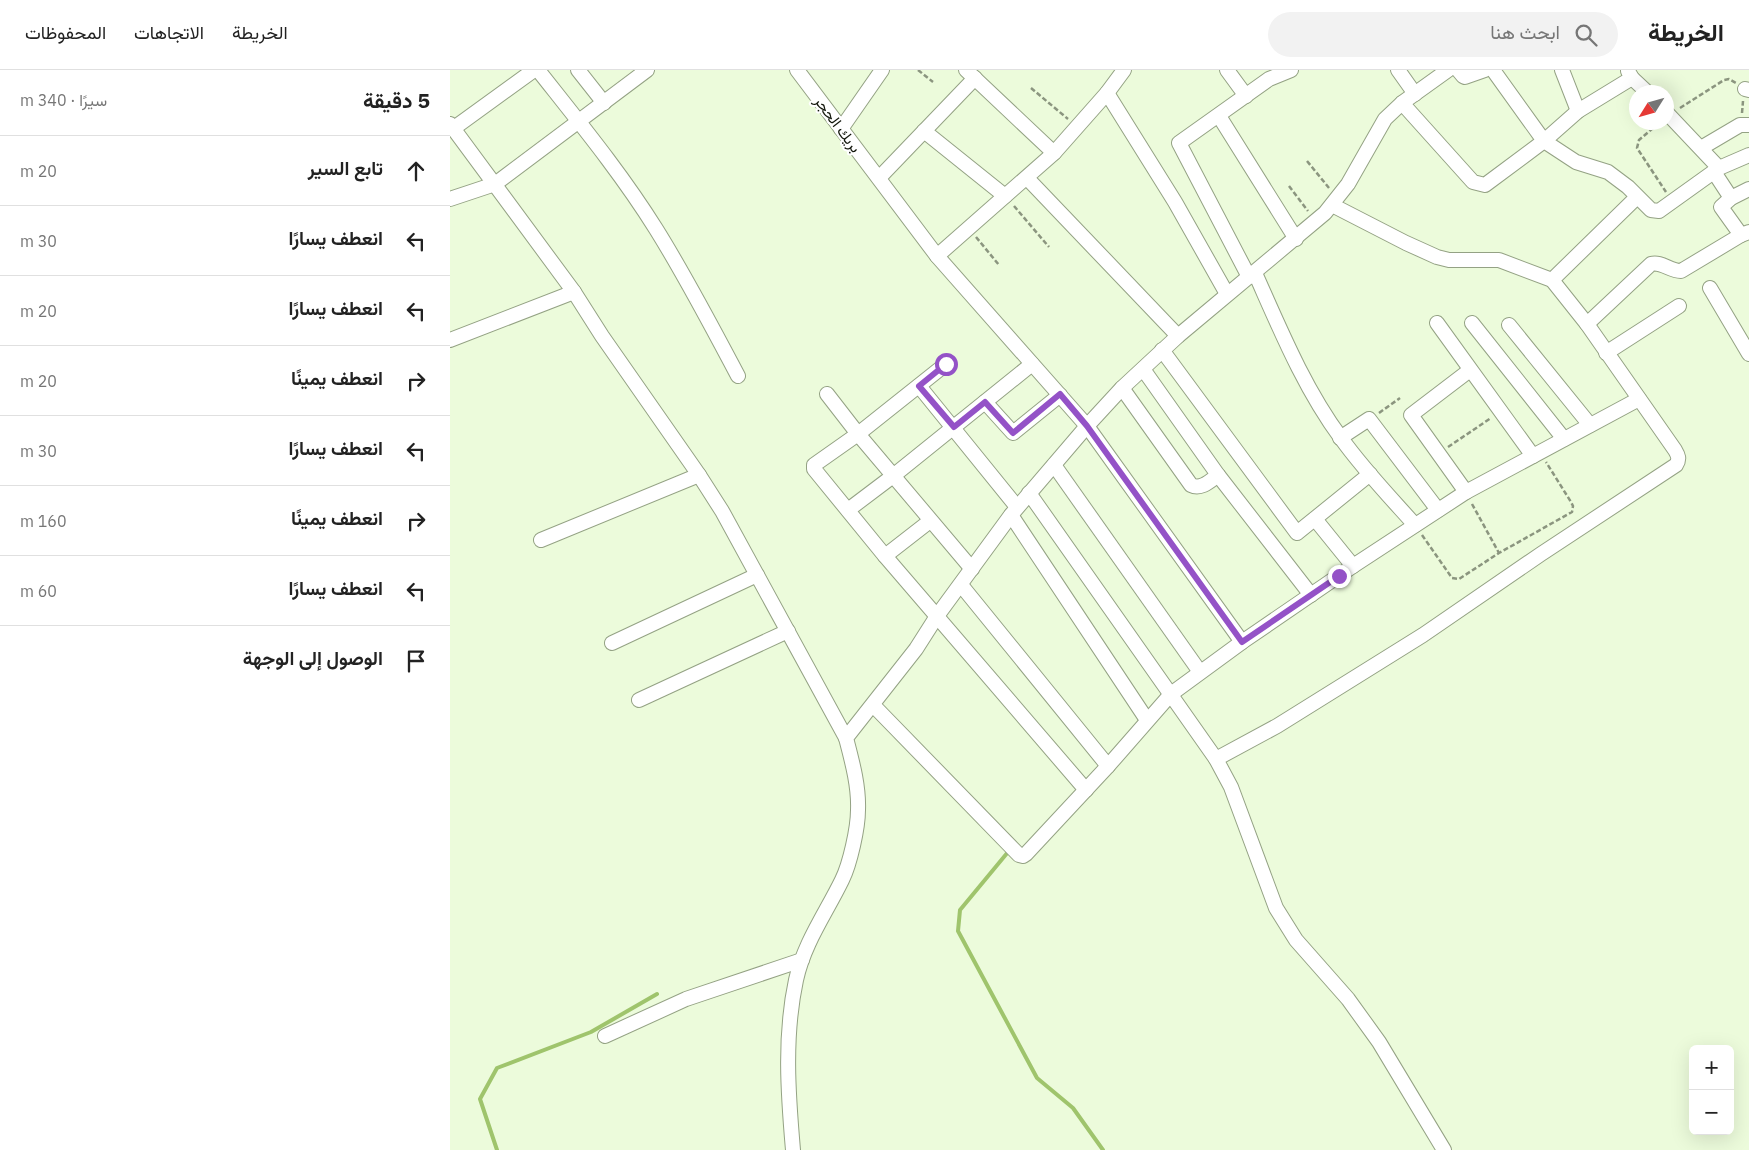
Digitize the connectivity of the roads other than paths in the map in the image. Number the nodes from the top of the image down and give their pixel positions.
1 (536, 70) edge
2 (578, 70) edge
3 (797, 70) edge
4 (882, 70) edge
5 (1124, 70) edge
6 (1227, 70) edge
7 (1291, 70) edge
8 (1398, 70) edge
9 (1448, 70) edge
10 (1458, 70) edge
11 (1485, 70) edge
12 (1493, 70) edge
13 (1562, 70) edge
14 (644, 71) edge
15 (970, 74) edge
16 (1630, 74) edge
17 (1640, 85) edge
18 (1107, 93) junction
19 (1415, 94) junction
20 (1246, 96) junction
21 (604, 103) junction
22 (1402, 103) junction
23 (1578, 111) junction
24 (1219, 116) junction
25 (580, 122) junction
26 (1674, 124) edge
27 (1745, 125) edge
28 (452, 126) edge
29 (841, 129) junction
30 (924, 132) junction
31 (1544, 141) junction
32 (1701, 148) junction
33 (1054, 153) junction
34 (1749, 155) edge
35 (1716, 170) junction
36 (879, 178) junction
37 (1027, 178) junction
38 (495, 184) junction
39 (1749, 189) edge
40 (1004, 196) junction
41 (1637, 196) junction
42 (1731, 198) junction
43 (450, 199) edge
44 (1335, 202) junction
45 (1745, 234) edge
46 (1296, 239) junction
47 (937, 256) junction
48 (1252, 275) junction
49 (1552, 280) junction
50 (1710, 288) dead end
51 (574, 292) junction
52 (1227, 294) junction
53 (1679, 306) dead end
54 (1437, 323) dead end
55 (1472, 323) dead end
56 (1587, 324) junction
57 (1509, 325) dead end
58 (1178, 336) junction
59 (450, 340) edge
60 (1162, 350) junction
61 (1606, 353) junction
62 (1749, 354) edge
63 (946, 364) dead end
64 (1032, 364) junction
65 (1143, 369) junction
66 (1470, 370) junction
67 (738, 376) dead end
68 (919, 386) junction
69 (1122, 388) junction
70 (827, 394) dead end
71 (1060, 394) junction
72 (1639, 399) junction
73 (985, 402) junction
74 (1590, 425) junction
75 (1087, 426) junction
76 (954, 427) junction
77 (858, 434) junction
78 (1340, 438) junction
79 (1564, 439) junction
80 (1537, 454) junction
81 (1054, 465) junction
82 (1370, 474) junction
83 (699, 475) junction
84 (1218, 475) junction
85 (893, 476) junction
86 (1466, 492) junction
87 (1029, 493) junction
88 (848, 510) junction
89 (1438, 510) junction
90 (1014, 511) junction
91 (1315, 519) junction
92 (930, 520) junction
93 (1415, 525) junction
94 (541, 540) dead end
95 (884, 556) junction
96 (1352, 566) junction
97 (972, 569) junction
98 (757, 575) junction
99 (961, 585) junction
100 (1311, 595) junction
101 (937, 616) junction
102 (788, 631) junction
103 (1242, 642) junction
104 (612, 643) dead end
105 (1200, 672) junction
106 (1171, 694) junction
107 (639, 700) dead end
108 (873, 705) junction
109 (1147, 720) junction
110 (846, 738) junction
111 (1216, 759) junction
112 (1108, 766) junction
113 (1086, 790) junction
114 (802, 960) junction
115 (606, 1036) dead end
116 (793, 1150) edge
117 (1444, 1150) edge

1 - 25 street
1 - 28 street
2 - 21 street
3 - 29 street, بريك الحجر
4 - 29 street
5 - 18 street
6 - 20 street
7 - 20 street
8 - 19 street
9 - 19 street
10 - 11 street
12 - 31 street
13 - 23 street
14 - 21 street
15 - 30 street
15 - 33 street
16 - 17 street
16 - 23 street
18 - 33 street
18 - 52 street
19 - 22 street
20 - 24 street
21 - 25 street
22 - 31 street
22 - 44 street
23 - 31 street
24 - 46 street
24 - 48 street
25 - 38 street
25 - 67 street
26 - 32 street
27 - 32 street
28 - 38 street
29 - 36 street, بريك الحجر
30 - 36 street
30 - 40 street
31 - 41 street
32 - 35 street
33 - 37 street
34 - 35 street
35 - 41 street
35 - 42 street
36 - 47 street, بريك الحجر
37 - 40 street
37 - 58 street
38 - 43 street
38 - 51 street
39 - 42 street
40 - 47 street
41 - 49 street
42 - 45 street
44 - 46 street
44 - 49 street
45 - 56 street
46 - 48 street
47 - 64 street, بريك الحجر
48 - 52 street
48 - 78 street
49 - 56 street
50 - 62 street
51 - 59 street
51 - 83 street
52 - 58 street
53 - 61 street
54 - 66 street
55 - 79 street
56 - 61 street
57 - 74 street
58 - 60 street
60 - 65 street
60 - 91 street
61 - 72 street
63 - 68 street
64 - 71 street, بريك الحجر
64 - 73 street
65 - 69 street
65 - 84 street
66 - 80 street
66 - 86 street
68 - 76 street
68 - 77 street
69 - 75 street
69 - 84 street
70 - 77 street
71 - 73 street
71 - 75 street, بريك الحجر
72 - 74 street
72 - 111 street
73 - 76 street
74 - 79 street
75 - 81 street
75 - 103 street, بريك الحجر
76 - 85 street
76 - 90 street
77 - 85 street
77 - 88 street
78 - 82 street
78 - 89 street
79 - 80 street
80 - 86 street
81 - 87 street
81 - 105 street
82 - 91 street
82 - 93 street
83 - 94 street
83 - 98 street
84 - 100 street
85 - 88 street
85 - 92 street
86 - 89 street
87 - 90 street
87 - 106 street
88 - 95 street
89 - 93 street
90 - 97 street
90 - 109 street
91 - 96 street
92 - 95 street
92 - 97 street
93 - 96 street
95 - 101 street
96 - 100 street
97 - 99 street
98 - 102 street
98 - 104 street
99 - 101 street
99 - 112 street
100 - 103 street
101 - 108 street
101 - 113 street
102 - 107 street
102 - 110 street
103 - 105 street
105 - 106 street
106 - 109 street
106 - 111 street
108 - 110 street
108 - 113 street
109 - 112 street
110 - 114 street
111 - 117 street
112 - 113 street
114 - 115 street
114 - 116 street

